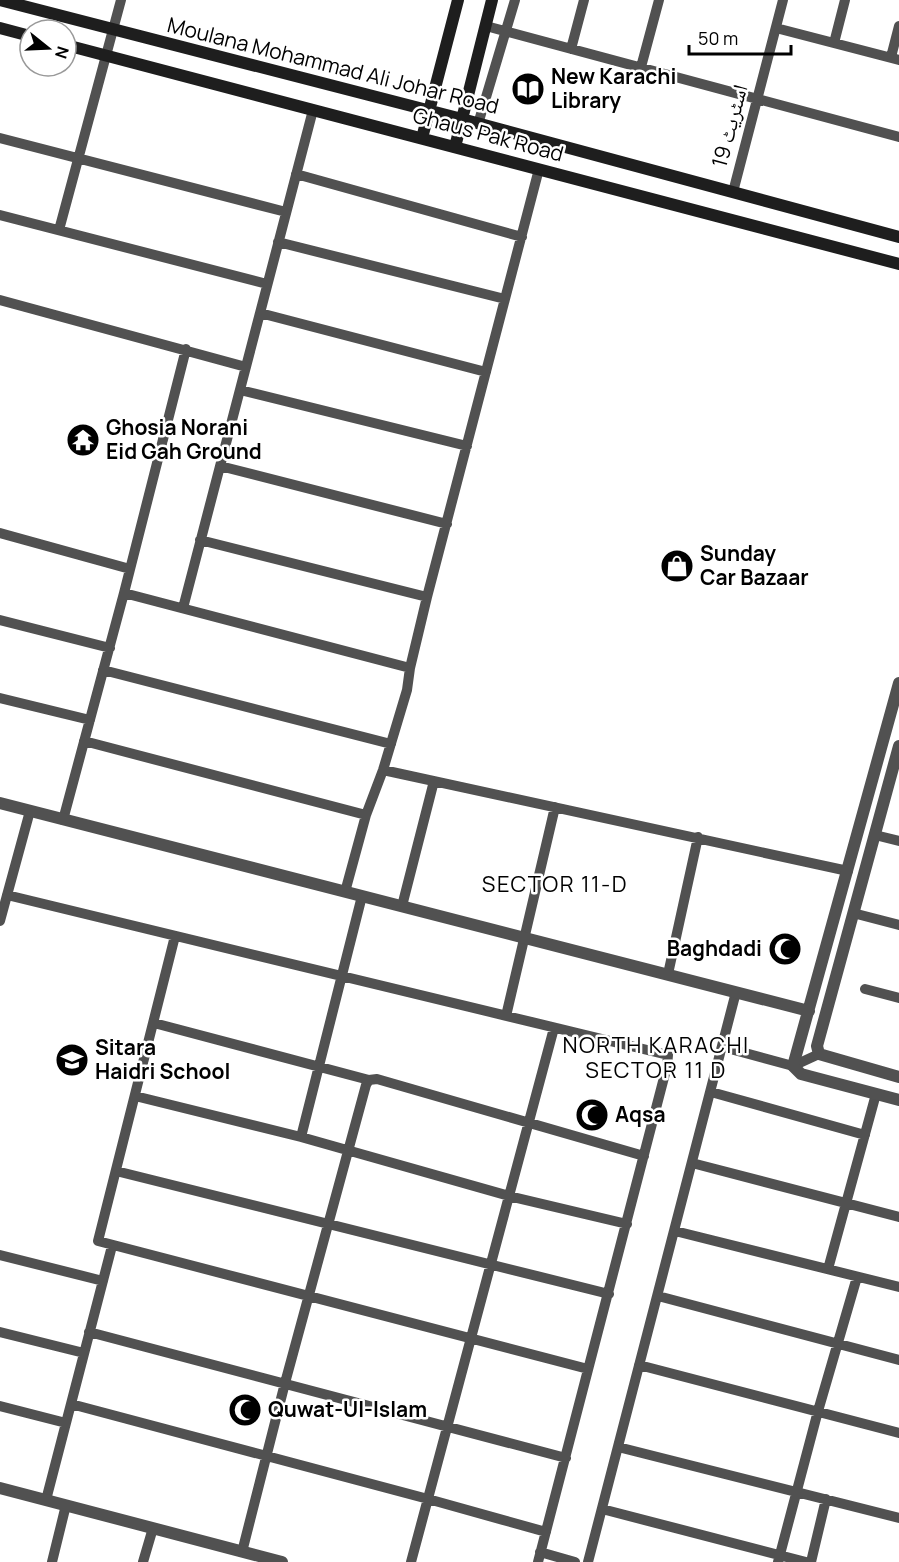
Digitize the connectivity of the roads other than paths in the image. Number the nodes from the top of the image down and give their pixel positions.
1 (0, 0) edge
2 (121, 0) edge
3 (458, 0) edge
4 (492, 0) edge
5 (515, 0) edge
6 (584, 0) edge
7 (659, 0) edge
8 (783, 0) edge
9 (845, 0) edge
10 (486, 26) junction
11 (899, 26) edge
12 (0, 28) edge
13 (776, 28) junction
14 (113, 30) junction
15 (507, 32) junction
16 (18, 33) edge
17 (834, 43) junction
18 (78, 48) edge
19 (571, 49) junction
20 (106, 55) junction
21 (895, 58) edge
22 (641, 67) junction
23 (758, 99) junction
24 (313, 110) junction
25 (429, 111) junction
26 (462, 119) junction
27 (478, 124) junction
28 (899, 137) edge
29 (0, 138) edge
30 (422, 138) junction
31 (455, 147) junction
32 (79, 158) junction
33 (539, 169) junction
34 (296, 174) junction
35 (733, 192) junction
36 (286, 212) junction
37 (0, 215) edge
38 (59, 230) junction
39 (522, 237) junction
40 (899, 237) edge
41 (278, 242) junction
42 (899, 264) edge
43 (267, 284) junction
44 (505, 299) junction
45 (0, 300) edge
46 (260, 313) junction
47 (186, 349) junction
48 (246, 367) junction
49 (486, 372) junction
50 (240, 390) junction
51 (467, 446) junction
52 (220, 466) junction
53 (447, 524) junction
54 (0, 533) edge
55 (200, 540) junction
56 (130, 569) junction
57 (124, 593) junction
58 (427, 597) junction
59 (183, 608) junction
60 (0, 620) edge
61 (110, 648) junction
62 (410, 668) junction
63 (103, 670) junction
64 (899, 683) edge
65 (0, 698) edge
66 (90, 720) junction
67 (84, 741) junction
68 (391, 744) junction
69 (899, 746) edge
70 (897, 764) edge
71 (383, 770) junction
72 (434, 782) junction
73 (0, 803) edge
74 (555, 807) junction
75 (30, 811) junction
76 (366, 815) junction
77 (63, 820) junction
78 (875, 835) junction
79 (698, 837) junction
80 (899, 841) edge
81 (848, 871) junction
82 (345, 892) junction
83 (7, 895) junction
84 (362, 896) junction
85 (402, 906) junction
86 (853, 913) junction
87 (0, 921) edge
88 (899, 925) edge
89 (176, 936) junction
90 (525, 938) junction
91 (668, 974) junction
92 (343, 976) junction
93 (865, 989) dead end
94 (736, 992) junction
95 (899, 998) edge
96 (809, 1011) junction
97 (506, 1016) junction
98 (154, 1023) junction
99 (554, 1028) junction
100 (723, 1047) junction
101 (819, 1054) junction
102 (319, 1065) junction
103 (793, 1066) junction
104 (899, 1077) edge
105 (369, 1080) junction
106 (711, 1092) junction
107 (876, 1094) junction
108 (135, 1096) junction
109 (899, 1100) edge
110 (528, 1123) junction
111 (865, 1135) junction
112 (301, 1137) junction
113 (349, 1151) junction
114 (644, 1156) junction
115 (692, 1163) junction
116 (116, 1171) junction
117 (509, 1196) junction
118 (846, 1203) junction
119 (899, 1217) edge
120 (330, 1223) junction
121 (627, 1224) junction
122 (675, 1231) junction
123 (112, 1246) junction
124 (0, 1255) edge
125 (492, 1264) junction
126 (828, 1269) junction
127 (857, 1277) junction
128 (103, 1281) junction
129 (899, 1287) edge
130 (609, 1294) junction
131 (658, 1296) junction
132 (310, 1297) junction
133 (0, 1332) edge
134 (90, 1332) junction
135 (472, 1339) junction
136 (837, 1343) junction
137 (84, 1353) junction
138 (899, 1360) edge
139 (639, 1365) junction
140 (588, 1369) junction
141 (285, 1383) junction
142 (71, 1404) junction
143 (0, 1406) edge
144 (818, 1412) junction
145 (66, 1423) junction
146 (448, 1428) junction
147 (899, 1432) edge
148 (618, 1447) junction
149 (266, 1455) junction
150 (566, 1458) junction
151 (0, 1488) edge
152 (796, 1492) junction
153 (428, 1498) junction
154 (826, 1499) junction
155 (46, 1500) junction
156 (66, 1505) junction
157 (602, 1509) junction
158 (899, 1518) edge
159 (153, 1528) junction
160 (546, 1532) junction
161 (243, 1555) edge
162 (539, 1557) edge
163 (778, 1559) edge
164 (52, 1562) edge
165 (143, 1562) edge
166 (282, 1562) edge
167 (411, 1562) edge
168 (575, 1562) edge
169 (588, 1562) edge
170 (809, 1562) edge

1 - 14 main road, Moulana Mohammad Ali Johar Road
2 - 14 street
3 - 25 main road
4 - 10 main road
5 - 15 street
6 - 19 street
7 - 22 street
8 - 13 street, اسٹریٹ 19
9 - 17 street
10 - 15 street
10 - 26 main road
11 - 21 street
12 - 16 main road
13 - 17 street
13 - 23 street, اسٹریٹ 19
14 - 20 street
14 - 25 main road, Moulana Mohammad Ali Johar Road
15 - 19 street
15 - 27 street
17 - 21 street
18 - 20 main road, Ghaus Pak Road
19 - 22 street
20 - 24 main road, Ghaus Pak Road
20 - 32 street
22 - 23 street
23 - 28 street
23 - 35 street, اسٹریٹ 19
24 - 30 main road, Ghaus Pak Road
24 - 34 street
25 - 26 main road, Moulana Mohammad Ali Johar Road
25 - 30 main road
26 - 27 main road, Moulana Mohammad Ali Johar Road
26 - 31 main road
27 - 35 main road, Moulana Mohammad Ali Johar Road
29 - 32 street
30 - 31 main road, Ghaus Pak Road
31 - 33 main road, Ghaus Pak Road
32 - 36 street
32 - 38 street
33 - 39 street
33 - 42 main road, Ghaus Pak Road
34 - 36 street
34 - 39 street
35 - 40 main road, Moulana Mohammad Ali Johar Road
36 - 41 street
37 - 38 street
38 - 43 street
39 - 44 street
41 - 43 street
41 - 44 street
43 - 46 street
44 - 49 street
45 - 47 street
46 - 48 street
46 - 49 street
47 - 48 street
47 - 56 street
48 - 50 street
49 - 51 street
50 - 51 street
50 - 52 street
51 - 53 street
52 - 53 street
52 - 55 street
53 - 58 street
54 - 56 street
55 - 58 street
55 - 59 street
56 - 57 street
57 - 59 street
57 - 61 street
58 - 62 street
59 - 62 street
60 - 61 street
61 - 63 street
62 - 68 street
63 - 66 street
63 - 68 street
64 - 81 street
65 - 66 street
66 - 67 street
67 - 76 street
67 - 77 street
68 - 71 street
69 - 70 street
70 - 78 street
71 - 72 street
71 - 76 street
72 - 74 street
72 - 85 street
73 - 75 street
74 - 79 street
74 - 90 street
75 - 77 street
75 - 83 street
76 - 82 street
77 - 82 street
78 - 80 street
78 - 86 street
79 - 81 street
79 - 91 street
81 - 96 street
82 - 84 street
83 - 87 street
83 - 89 street
84 - 85 street
84 - 92 street
85 - 90 street
86 - 88 street
86 - 101 street
89 - 92 street
89 - 98 street
90 - 91 street
90 - 97 street
91 - 94 street
92 - 97 street
92 - 102 street
93 - 95 street
94 - 96 street
94 - 100 street
96 - 103 street
97 - 99 street
98 - 102 street
98 - 108 street
99 - 110 street
99 - 114 street
100 - 103 street
100 - 106 street
101 - 103 street
101 - 104 street
102 - 105 street
102 - 112 street
103 - 107 street
105 - 110 street
105 - 113 street
106 - 111 street
106 - 115 street
107 - 109 street
107 - 111 street
108 - 112 street
108 - 116 street
110 - 114 street
110 - 117 street
111 - 118 street
112 - 113 street
113 - 117 street
113 - 120 street
114 - 121 street
115 - 118 street
115 - 122 street
116 - 120 street
116 - 123 street
117 - 121 street
117 - 125 street
118 - 119 street
118 - 126 street
120 - 125 street
120 - 132 street
121 - 130 street
122 - 126 street
122 - 131 street
123 - 128 street
123 - 132 street
124 - 128 street
125 - 130 street
125 - 135 street
126 - 127 street
127 - 129 street
127 - 136 street
128 - 134 street
130 - 140 street
131 - 136 street
131 - 139 street
132 - 135 street
132 - 141 street
133 - 137 street
134 - 137 street
134 - 141 street
135 - 140 street
135 - 146 street
136 - 138 street
136 - 144 street
137 - 142 street
139 - 144 street
139 - 148 street
140 - 150 street
141 - 146 street
141 - 149 street
142 - 145 street
142 - 149 street
143 - 145 street
144 - 147 street
144 - 152 street
145 - 155 street
146 - 150 street
146 - 153 street
148 - 152 street
148 - 157 street
149 - 153 street
149 - 161 street
150 - 160 street
151 - 155 street
152 - 154 street
152 - 163 street
153 - 160 street
153 - 167 street
154 - 158 street
154 - 170 street
155 - 156 street
156 - 159 street
156 - 164 street
157 - 163 street
157 - 169 street
159 - 161 street
159 - 165 street
160 - 162 street
161 - 166 street
162 - 168 street
163 - 170 street

